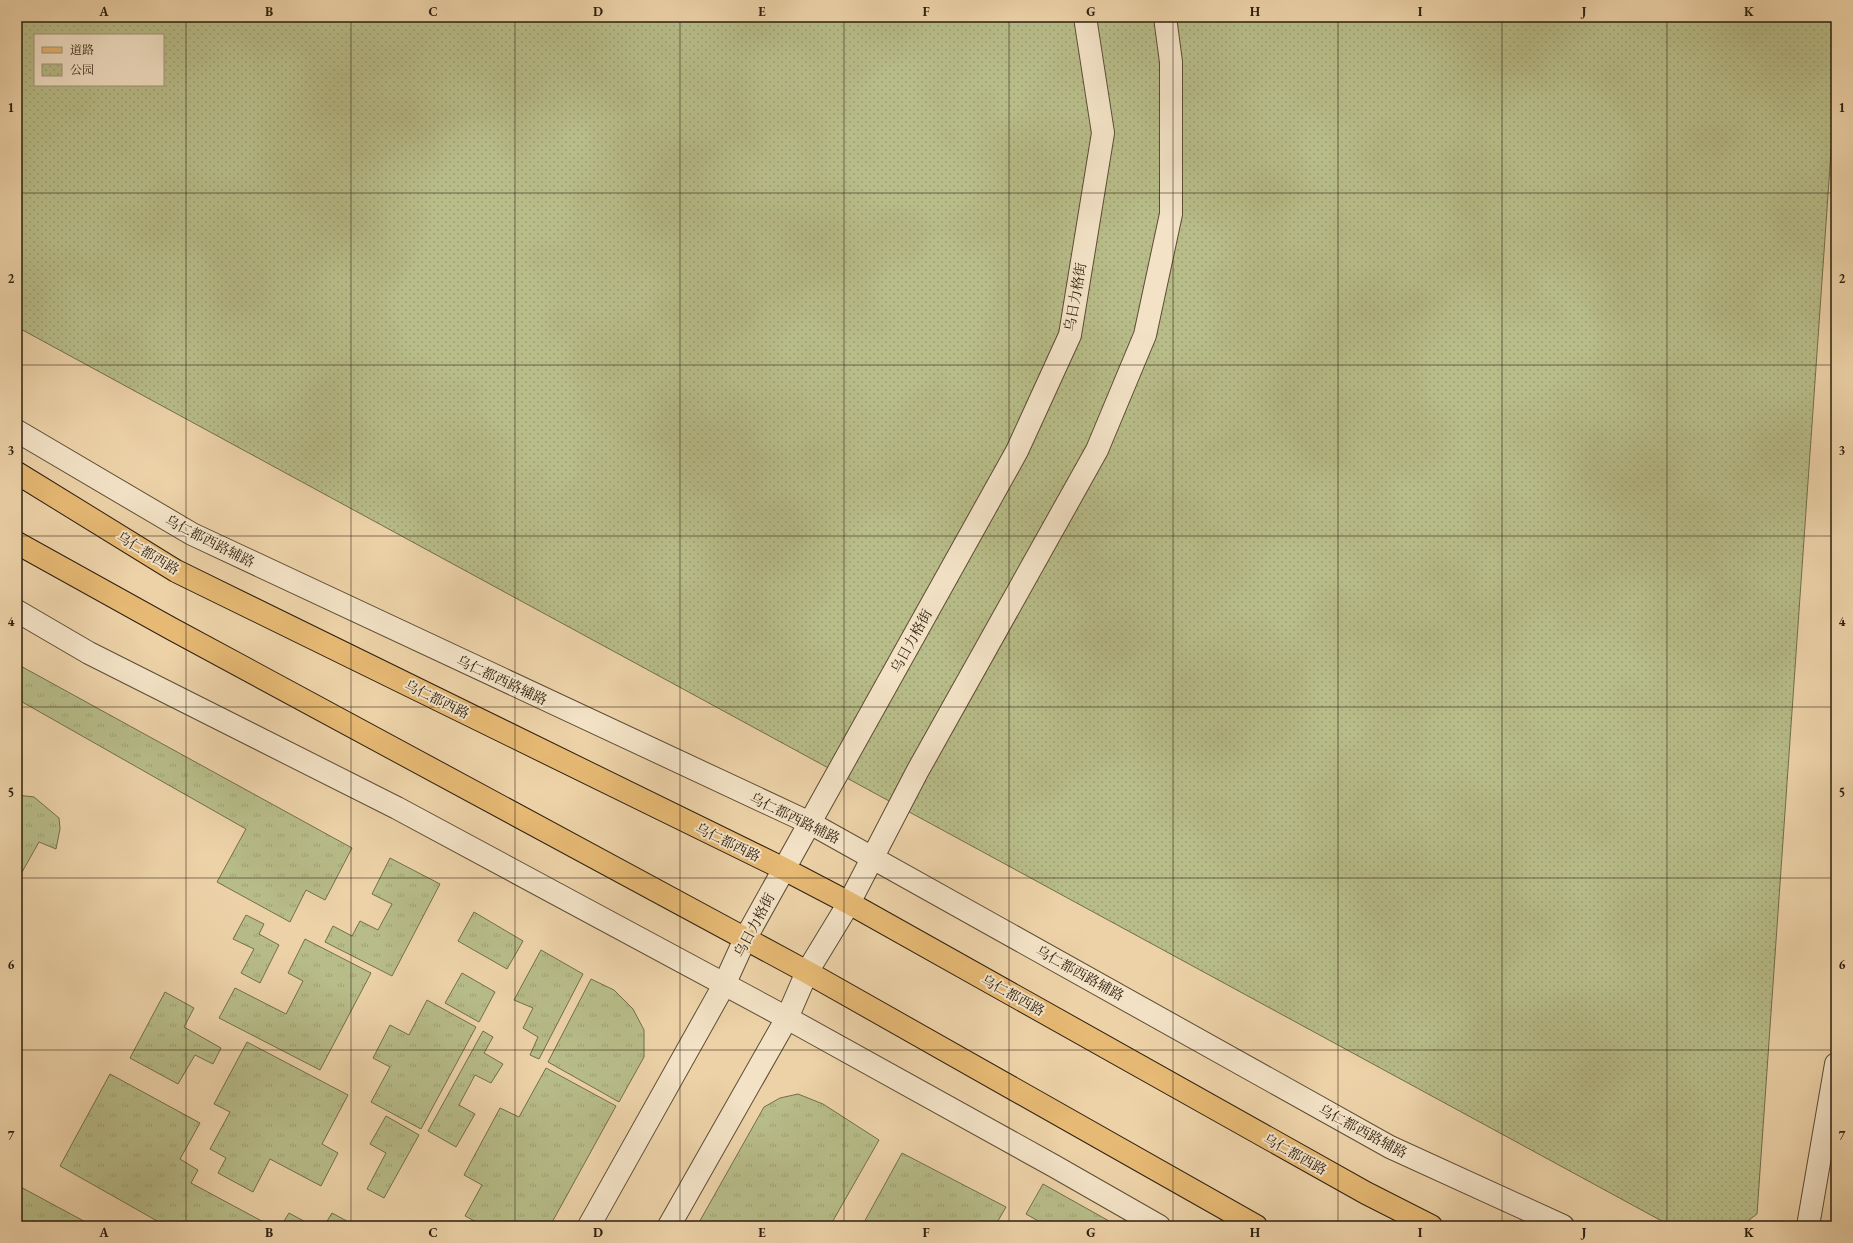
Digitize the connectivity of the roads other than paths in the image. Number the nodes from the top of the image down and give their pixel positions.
1 (1085, 17) edge
2 (1165, 17) edge
3 (17, 431) edge
4 (17, 473) edge
5 (17, 543) edge
6 (17, 611) edge
7 (810, 823) junction
8 (873, 857) junction
9 (784, 869) junction
10 (849, 904) junction
11 (745, 939) junction
12 (807, 972) junction
13 (724, 985) junction
14 (788, 1018) junction
15 (1836, 1064) edge
16 (589, 1226) edge
17 (669, 1226) edge
18 (1159, 1226) edge
19 (1256, 1226) edge
20 (1431, 1226) edge
21 (1563, 1226) edge
22 (1808, 1226) edge

1 - 7 street, 乌日力格街
2 - 8 street
3 - 7 street, 乌仁都西路辅路
4 - 9 main road, 乌仁都西路
5 - 11 main road
6 - 13 street
7 - 8 street, 乌仁都西路辅路
7 - 9 street, 乌日力格街
8 - 10 street
8 - 21 street, 乌仁都西路辅路
9 - 10 main road, 乌仁都西路
9 - 11 street, 乌日力格街
10 - 12 street
10 - 20 main road, 乌仁都西路
11 - 12 main road
11 - 13 street, 乌日力格街
12 - 14 street
12 - 19 main road
13 - 14 street
13 - 16 street, 乌日力格街
14 - 17 street
14 - 18 street
15 - 22 street

